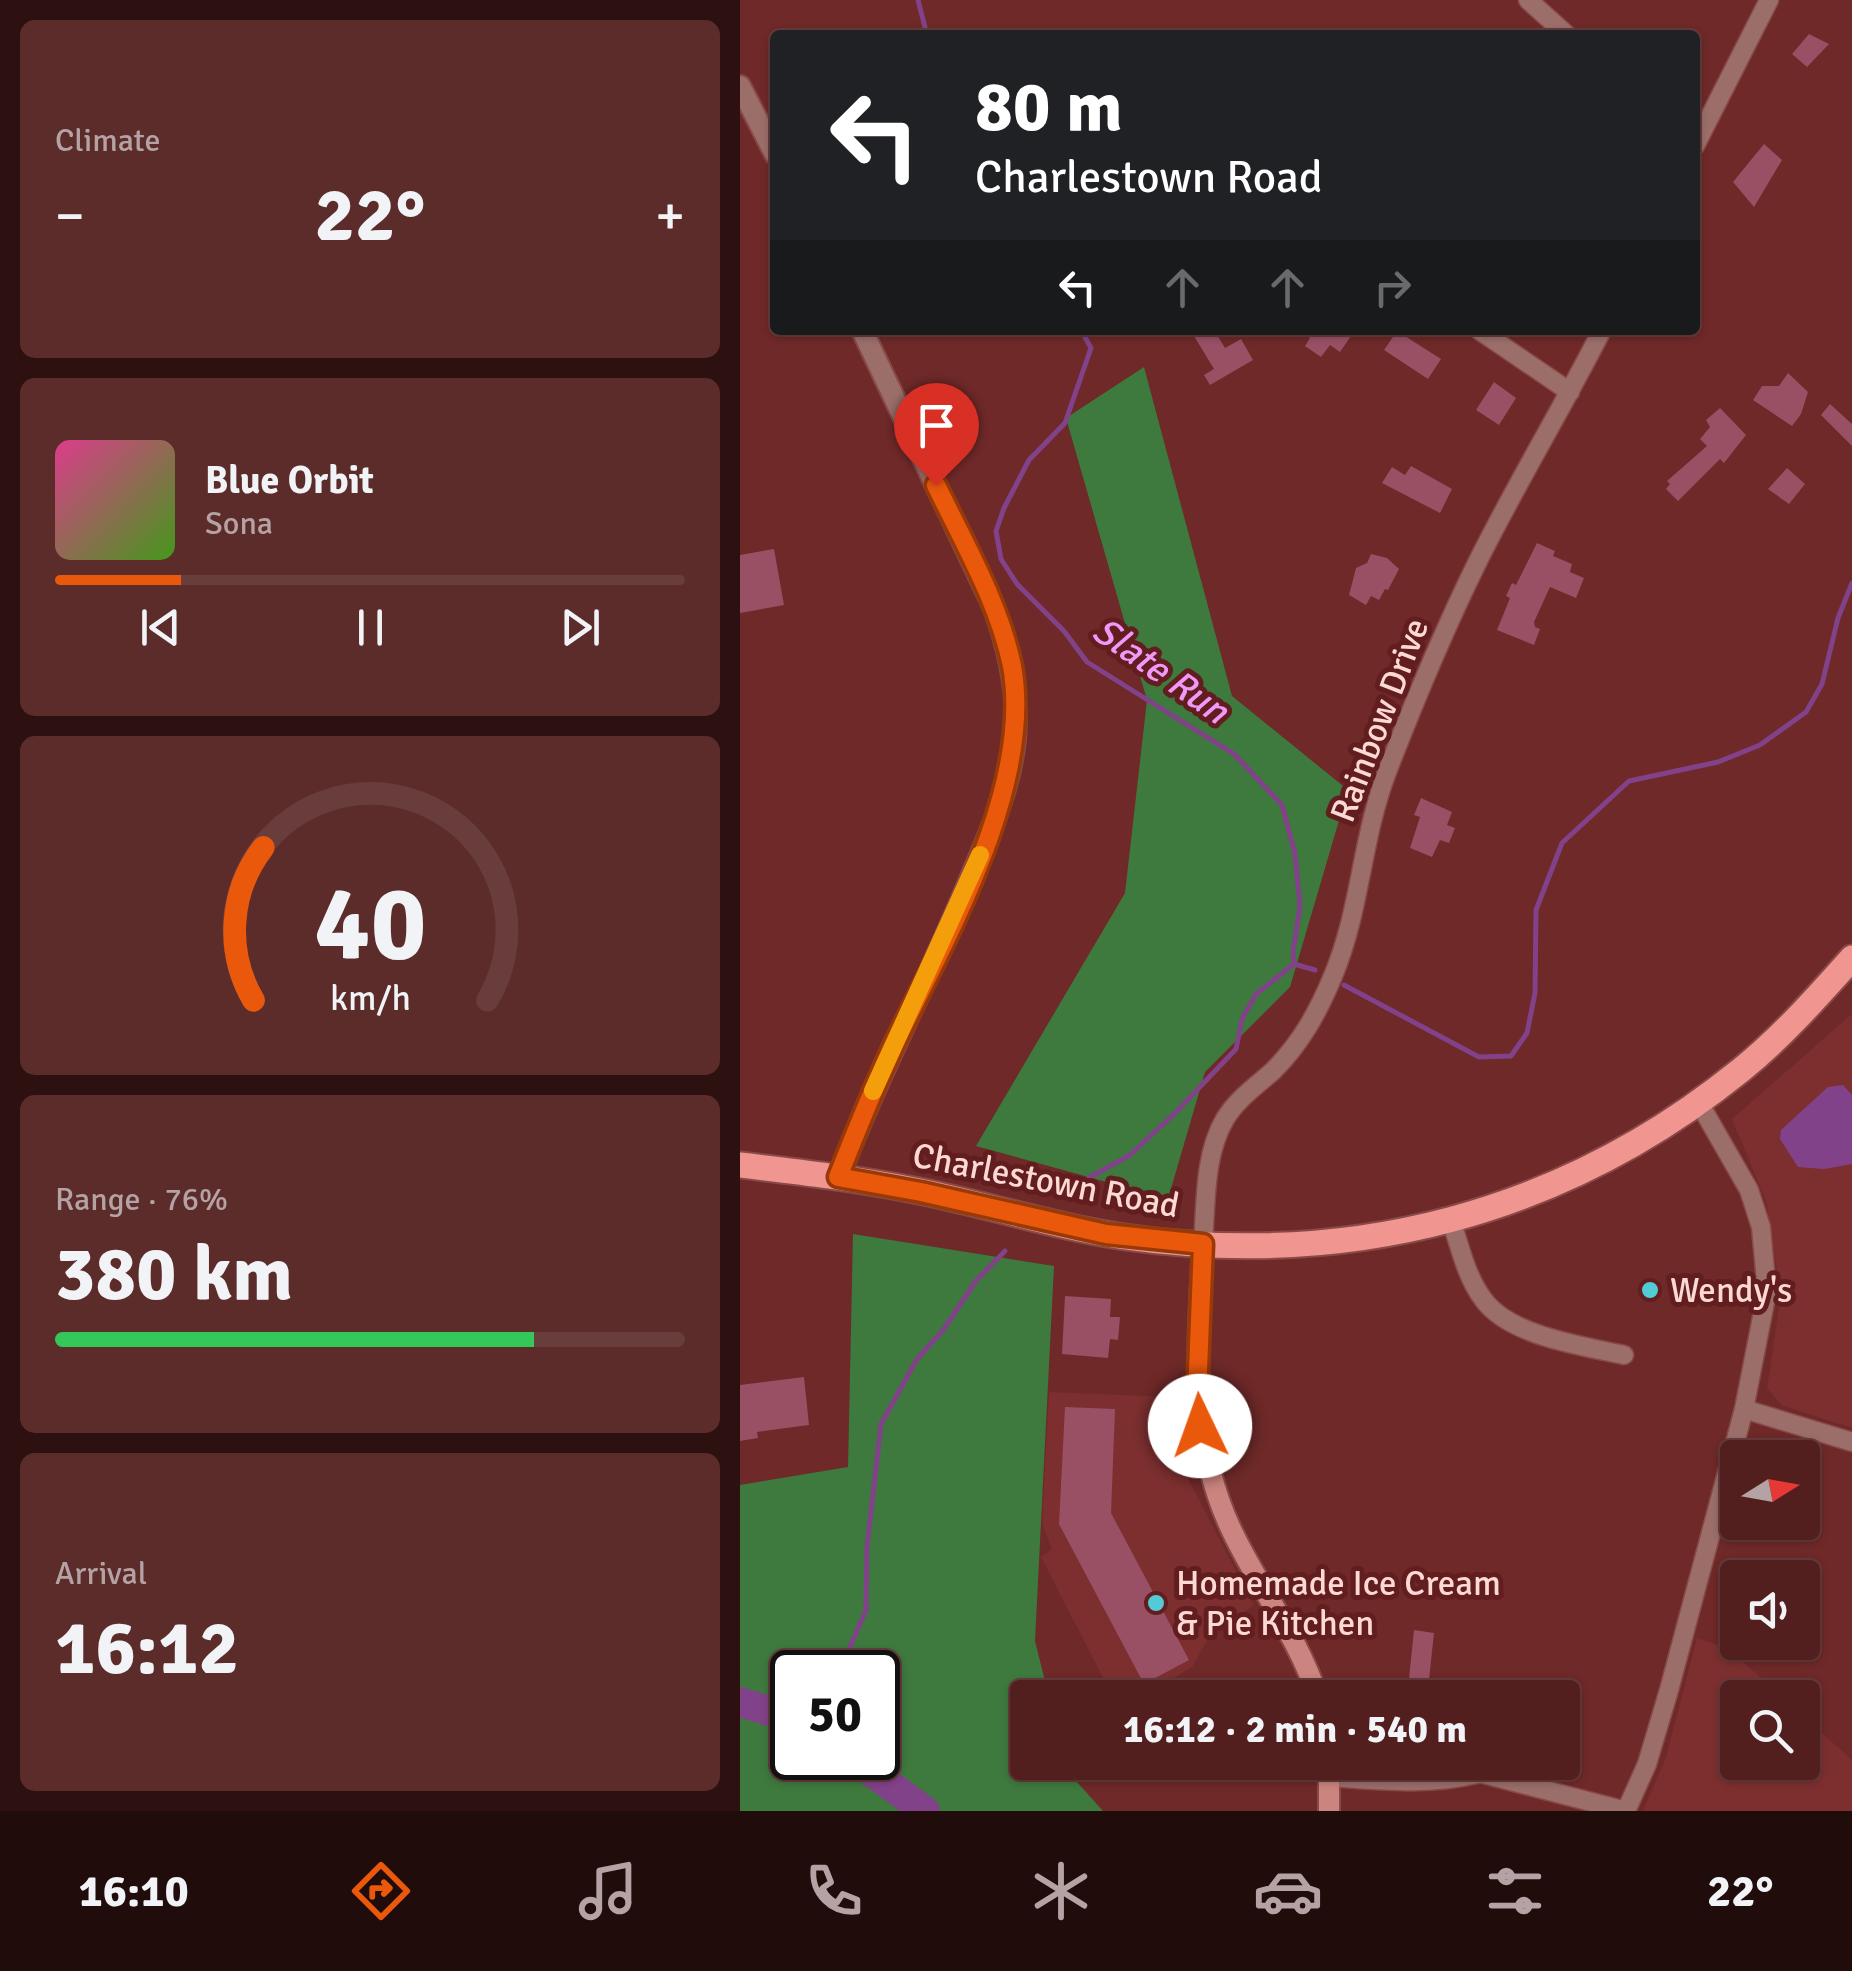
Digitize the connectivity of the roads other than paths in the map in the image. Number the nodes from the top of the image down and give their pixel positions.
1 (1528, 0) edge
2 (1769, 0) edge
3 (1561, 30) edge
4 (740, 86) edge
5 (1700, 136) edge
6 (770, 144) edge
7 (864, 335) edge
8 (1487, 335) edge
9 (1599, 335) edge
10 (1570, 392) junction
11 (1852, 958) edge
12 (1698, 1102) junction
13 (740, 1165) edge
14 (838, 1177) junction
15 (1450, 1220) junction
16 (1203, 1244) junction
17 (1624, 1356) dead end
18 (1744, 1409) junction
19 (1852, 1442) edge
20 (1311, 1680) edge
21 (1329, 1780) edge
22 (1396, 1780) edge
23 (1454, 1780) edge
24 (1501, 1780) edge
25 (1329, 1811) edge
26 (1626, 1811) edge

1 - 3 street
2 - 5 street
4 - 6 street
7 - 14 street
8 - 10 street
9 - 10 street, Rainbow Drive
10 - 16 street, Rainbow Drive
11 - 12 main road, Charlestown Road
12 - 15 main road, Charlestown Road
12 - 18 street
13 - 14 main road, Charlestown Road
14 - 16 main road, Charlestown Road
15 - 16 main road, Charlestown Road
15 - 17 street
16 - 20 main road
18 - 19 street
18 - 26 street
21 - 25 main road
22 - 23 street
24 - 26 street

